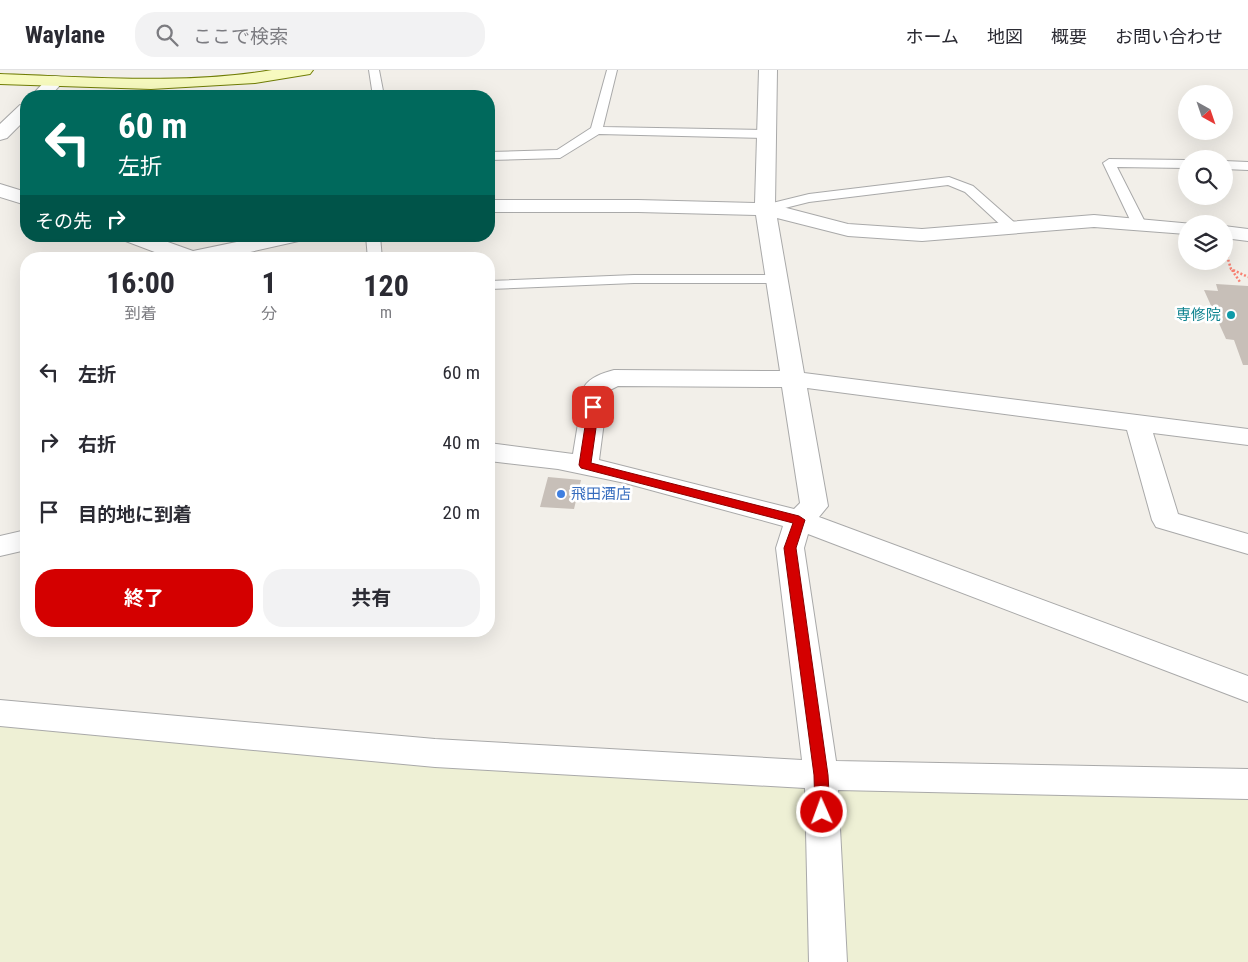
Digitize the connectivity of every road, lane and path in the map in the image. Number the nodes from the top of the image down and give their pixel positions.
1 (304, 70) edge
2 (374, 70) edge
3 (612, 70) edge
4 (768, 70) edge
5 (0, 79) edge
6 (56, 81) junction
7 (46, 90) edge
8 (378, 90) edge
9 (20, 115) edge
10 (596, 130) junction
11 (0, 134) edge
12 (766, 134) junction
13 (495, 156) edge
14 (1178, 164) edge
15 (1233, 165) edge
16 (1248, 166) edge
17 (0, 190) edge
18 (20, 198) edge
19 (495, 206) edge
20 (765, 209) junction
21 (1139, 224) junction
22 (1010, 226) junction
23 (1178, 227) edge
24 (1233, 233) edge
25 (1248, 235) edge
26 (147, 242) edge
27 (268, 242) edge
28 (176, 252) edge
29 (221, 252) edge
30 (1232, 270) edge
31 (1233, 270) edge
32 (1248, 277) edge
33 (776, 279) junction
34 (1240, 282) dead end
35 (495, 285) edge
36 (793, 380) junction
37 (1137, 422) junction
38 (1248, 437) edge
39 (495, 453) edge
40 (585, 465) junction
41 (799, 520) junction
42 (20, 541) edge
43 (1248, 544) edge
44 (0, 546) edge
45 (1248, 689) edge
46 (0, 713) edge
47 (821, 775) junction
48 (1248, 784) edge
49 (828, 962) edge

1 - 6 main road
2 - 8 lane
3 - 10 lane
4 - 12 street
5 - 6 main road
6 - 7 street
9 - 11 street
10 - 12 lane
10 - 13 lane
12 - 20 street
14 - 21 lane
15 - 16 lane
17 - 18 street
19 - 20 street
20 - 22 street
20 - 22 lane
20 - 33 street
21 - 22 street
21 - 23 street
24 - 25 street
26 - 28 street
27 - 29 street
30 - 34 path
31 - 32 path
33 - 35 lane
33 - 36 street
36 - 37 street
36 - 40 street
36 - 41 street
37 - 38 street
37 - 43 street
39 - 40 street
40 - 41 street
41 - 45 street
41 - 47 street
42 - 44 street
46 - 47 street
47 - 48 street
47 - 49 street

